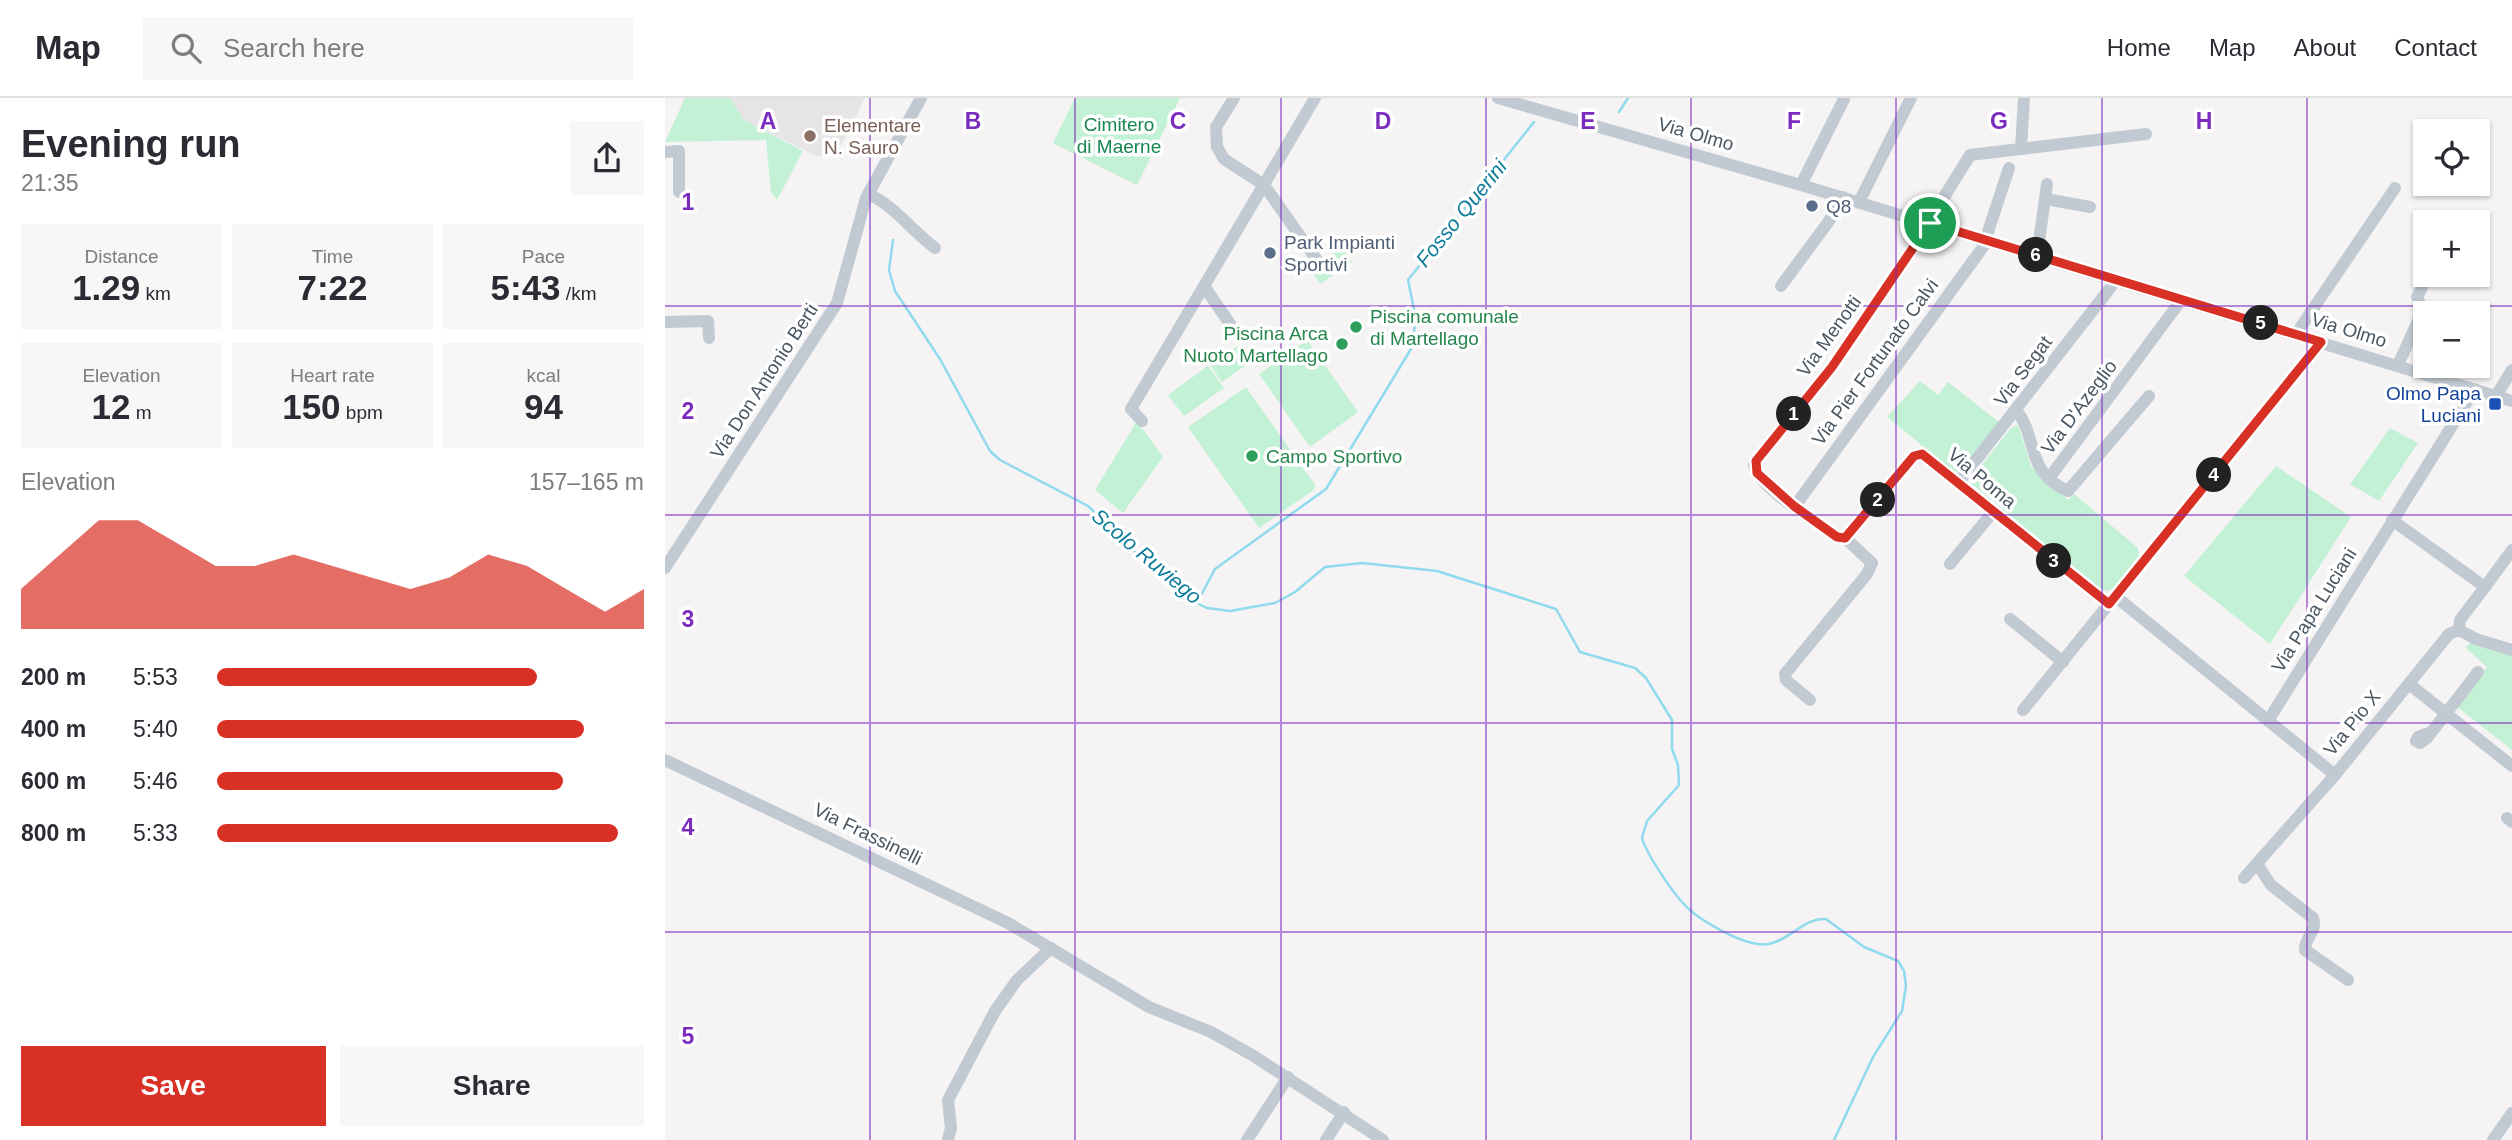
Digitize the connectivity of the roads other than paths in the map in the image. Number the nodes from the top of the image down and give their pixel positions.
1 (921, 98) edge
2 (1234, 98) edge
3 (1315, 98) edge
4 (1498, 98) edge
5 (1911, 98) edge
6 (2024, 98) edge
7 (1844, 99) edge
8 (2146, 134) dead end
9 (2021, 149) junction
10 (665, 152) edge
11 (2009, 168) dead end
12 (1262, 184) junction
13 (2047, 184) dead end
14 (1801, 185) junction
15 (2395, 188) dead end
16 (679, 192) dead end
17 (1843, 197) junction
18 (867, 198) junction
19 (2046, 199) junction
20 (1859, 202) junction
21 (2090, 207) dead end
22 (1929, 223) junction
23 (1986, 240) junction
24 (935, 248) dead end
25 (2037, 256) junction
26 (1319, 263) dead end
27 (2114, 279) junction
28 (1204, 286) junction
29 (1781, 286) dead end
30 (2422, 287) edge
31 (2182, 299) junction
32 (665, 322) edge
33 (1230, 324) dead end
34 (2295, 334) junction
35 (709, 338) dead end
36 (2321, 342) junction
37 (2398, 365) junction
38 (2512, 370) edge
39 (2475, 389) junction
40 (2149, 396) dead end
41 (2496, 396) junction
42 (2512, 401) edge
43 (2017, 411) junction
44 (1142, 421) dead end
45 (2050, 477) junction
46 (1958, 483) junction
47 (1794, 506) junction
48 (1993, 512) junction
49 (2392, 520) junction
50 (1845, 538) junction
51 (2512, 550) edge
52 (1950, 565) dead end
53 (665, 568) edge
54 (2484, 589) junction
55 (2112, 600) junction
56 (2010, 619) dead end
57 (2459, 630) junction
58 (2512, 650) edge
59 (2063, 662) junction
60 (2477, 672) dead end
61 (2409, 684) junction
62 (1810, 700) dead end
63 (2023, 710) dead end
64 (2445, 713) junction
65 (2268, 721) junction
66 (2428, 733) dead end
67 (665, 760) edge
68 (2512, 766) edge
69 (2335, 775) junction
70 (2257, 864) junction
71 (2244, 878) dead end
72 (1051, 948) junction
73 (2348, 980) dead end
74 (1288, 1077) junction
75 (1344, 1112) junction
76 (2512, 1113) edge
77 (948, 1140) edge
78 (1247, 1140) edge
79 (1326, 1140) edge
80 (1383, 1140) edge
81 (2493, 1140) edge

1 - 18 street, Via Don Antonio Berti
2 - 12 street
3 - 12 street
4 - 14 street, Via Olmo
5 - 20 street
6 - 9 street
7 - 14 street
8 - 9 street
9 - 22 street, Via Menotti
10 - 16 street
11 - 23 street
12 - 26 street
12 - 28 street
13 - 19 street
14 - 17 street, Via Olmo
15 - 34 street, Via Olmo
17 - 20 street, Via Olmo
17 - 29 street
18 - 24 street
18 - 53 street, Via Don Antonio Berti
19 - 21 street
19 - 25 street
20 - 22 street, Via Olmo
22 - 23 street, Via Olmo
22 - 47 street, Via Menotti
23 - 25 street, Via Olmo
23 - 47 street, Via Pier Fortunato Calvi
25 - 27 street, Via Olmo
27 - 31 street, Via Olmo
27 - 43 street, Via Segat
28 - 33 street
28 - 44 street
30 - 37 street
31 - 34 street, Via Olmo
31 - 45 street, Via D'Azeglio
32 - 35 street
34 - 36 street, Via Olmo
36 - 37 street, Via Olmo
36 - 55 street
37 - 39 street, Via Olmo
38 - 41 street
39 - 41 street, Via Olmo
39 - 49 street, Via Papa Luciani
40 - 45 street
41 - 42 street, Via Olmo
43 - 45 street, Via D'Azeglio
43 - 46 street, Via Segat
46 - 48 street, Via Poma
46 - 50 street, Via Poma
47 - 50 street
48 - 52 street
48 - 55 street, Via Poma
49 - 54 street
49 - 65 street, Via Papa Luciani
50 - 62 street
51 - 54 street, Via Pio X
54 - 57 street, Via Pio X
55 - 59 street
55 - 65 street, Via Poma
56 - 59 street
57 - 58 street
57 - 61 street, Via Pio X
59 - 63 street
60 - 64 street
61 - 64 street
61 - 69 street, Via Pio X
64 - 66 street
64 - 68 street
65 - 69 street, Via Poma
67 - 72 street, Via Frassinelli
69 - 70 street, Via Pio X
70 - 71 street, Via Pio X
70 - 73 street
72 - 74 street, Via Frassinelli
72 - 77 street
74 - 75 street, Via Frassinelli
74 - 78 street
75 - 79 street
75 - 80 street, Via Frassinelli
76 - 81 street

